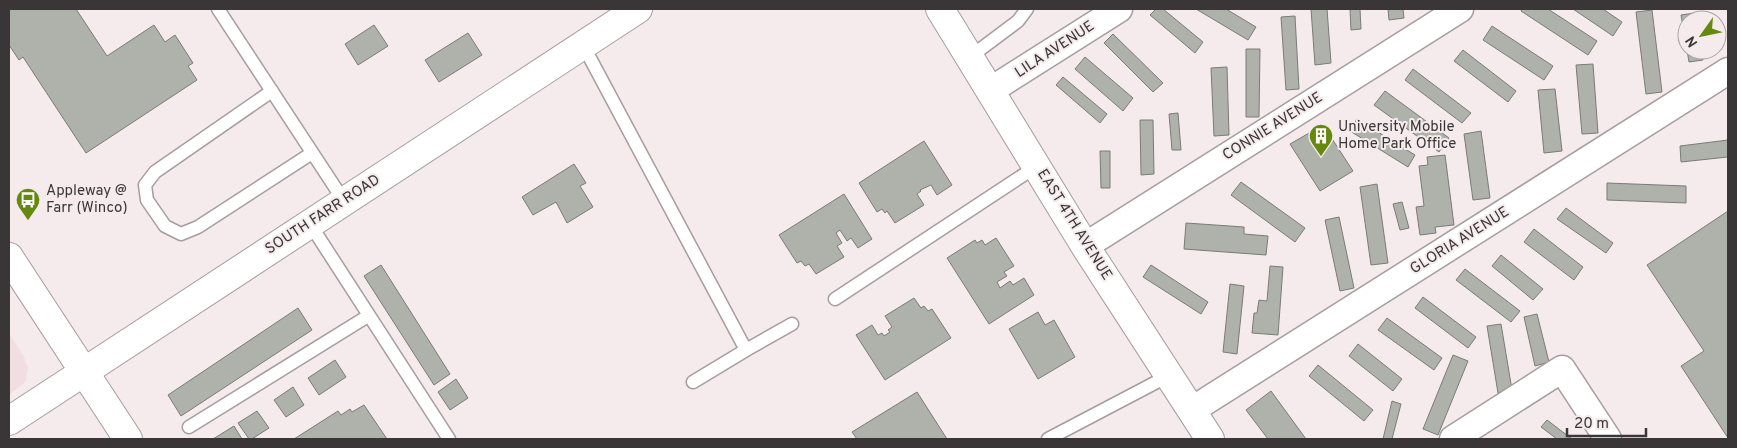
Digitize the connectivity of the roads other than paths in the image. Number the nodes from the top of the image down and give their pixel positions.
1 (218, 9) edge
2 (638, 9) edge
3 (940, 9) edge
4 (1027, 9) edge
5 (1118, 9) edge
6 (1460, 9) edge
7 (583, 45) junction
8 (970, 57) junction
9 (1728, 71) edge
10 (991, 90) junction
11 (272, 92) junction
12 (312, 152) junction
13 (1037, 166) junction
14 (344, 201) junction
15 (310, 224) junction
16 (1085, 246) junction
17 (9, 257) edge
18 (835, 299) dead end
19 (368, 316) junction
20 (792, 324) dead end
21 (746, 350) junction
22 (84, 372) junction
23 (1170, 375) junction
24 (693, 382) dead end
25 (1192, 410) junction
26 (9, 421) edge
27 (189, 427) dead end
28 (128, 439) edge
29 (449, 439) edge
30 (1048, 439) edge
31 (1210, 439) edge
32 (1453, 439) edge
33 (1608, 439) edge

1 - 11 lane
2 - 7 street, SOUTH FARR ROAD
3 - 8 street, EAST 4TH AVENUE
4 - 8 lane
5 - 10 street, LILA AVENUE
6 - 16 street, CONNIE AVENUE
7 - 14 street, SOUTH FARR ROAD
7 - 21 lane
8 - 10 street, EAST 4TH AVENUE
9 - 25 street, GLORIA AVENUE
10 - 13 street, EAST 4TH AVENUE
11 - 12 lane
11 - 12 lane
12 - 14 lane
13 - 16 street, EAST 4TH AVENUE
13 - 18 lane
14 - 15 street, SOUTH FARR ROAD
15 - 19 lane
15 - 22 street, SOUTH FARR ROAD
16 - 23 street, EAST 4TH AVENUE
17 - 22 street
19 - 27 lane
19 - 29 lane
20 - 21 lane
21 - 24 lane
22 - 26 street, SOUTH FARR ROAD
22 - 28 street
23 - 25 street, EAST 4TH AVENUE
23 - 30 lane
25 - 31 street, EAST 4TH AVENUE
32 - 33 street

